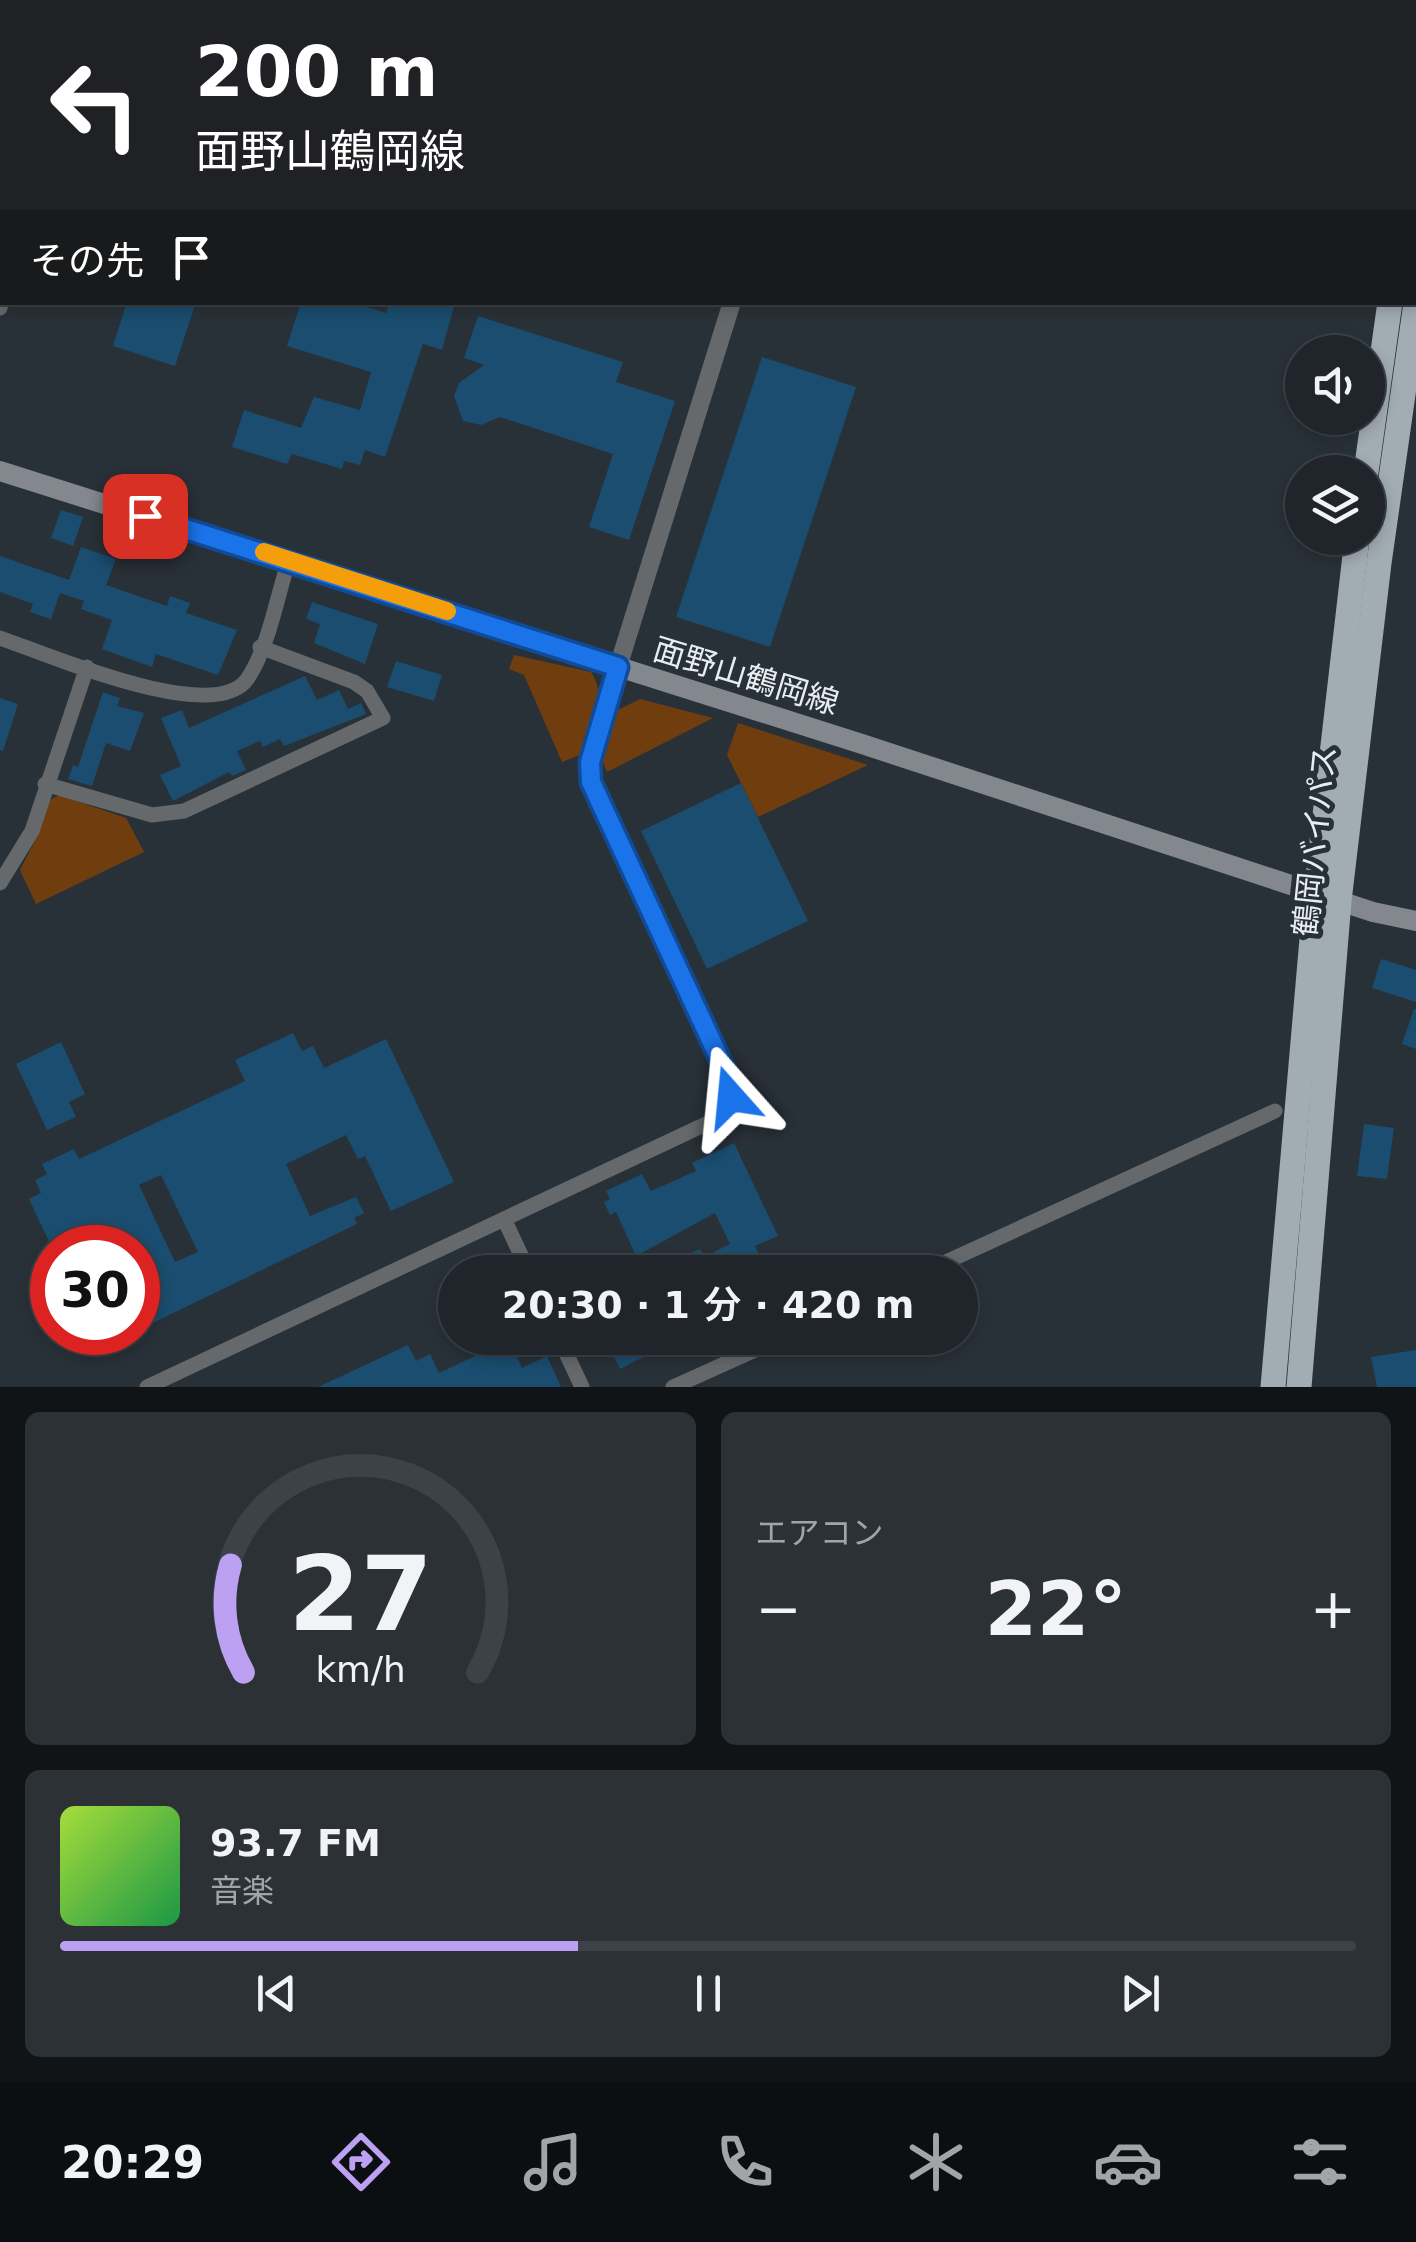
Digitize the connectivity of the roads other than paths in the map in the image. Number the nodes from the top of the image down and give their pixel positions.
1 (731, 305) edge
2 (1390, 305) edge
3 (1416, 305) edge
4 (1368, 455) edge
5 (0, 470) edge
6 (1355, 555) edge
7 (289, 560) junction
8 (0, 638) edge
9 (260, 647) junction
10 (87, 667) junction
11 (618, 667) junction
12 (45, 784) junction
13 (0, 883) edge
14 (1328, 897) junction
15 (1416, 921) edge
16 (1275, 1111) dead end
17 (504, 1219) junction
18 (521, 1255) edge
19 (961, 1255) edge
20 (567, 1355) edge
21 (744, 1355) edge
22 (147, 1387) edge
23 (582, 1387) edge
24 (673, 1387) edge
25 (1273, 1387) edge
26 (1299, 1387) edge

1 - 11 street
2 - 4 highway
3 - 14 highway, 鶴岡バイパス
5 - 7 main road, 面野山鶴岡線
6 - 14 highway, 鶴岡バイパス
7 - 9 street
7 - 11 main road, 面野山鶴岡線
8 - 10 street
9 - 10 street
9 - 12 street
10 - 12 street
11 - 14 main road, 面野山鶴岡線
11 - 17 street
12 - 13 street
14 - 15 main road, 面野山鶴岡線
14 - 25 highway, 鶴岡バイパス
14 - 26 highway, 鶴岡バイパス
16 - 19 street
17 - 18 street
17 - 22 street
20 - 23 street
21 - 24 street

